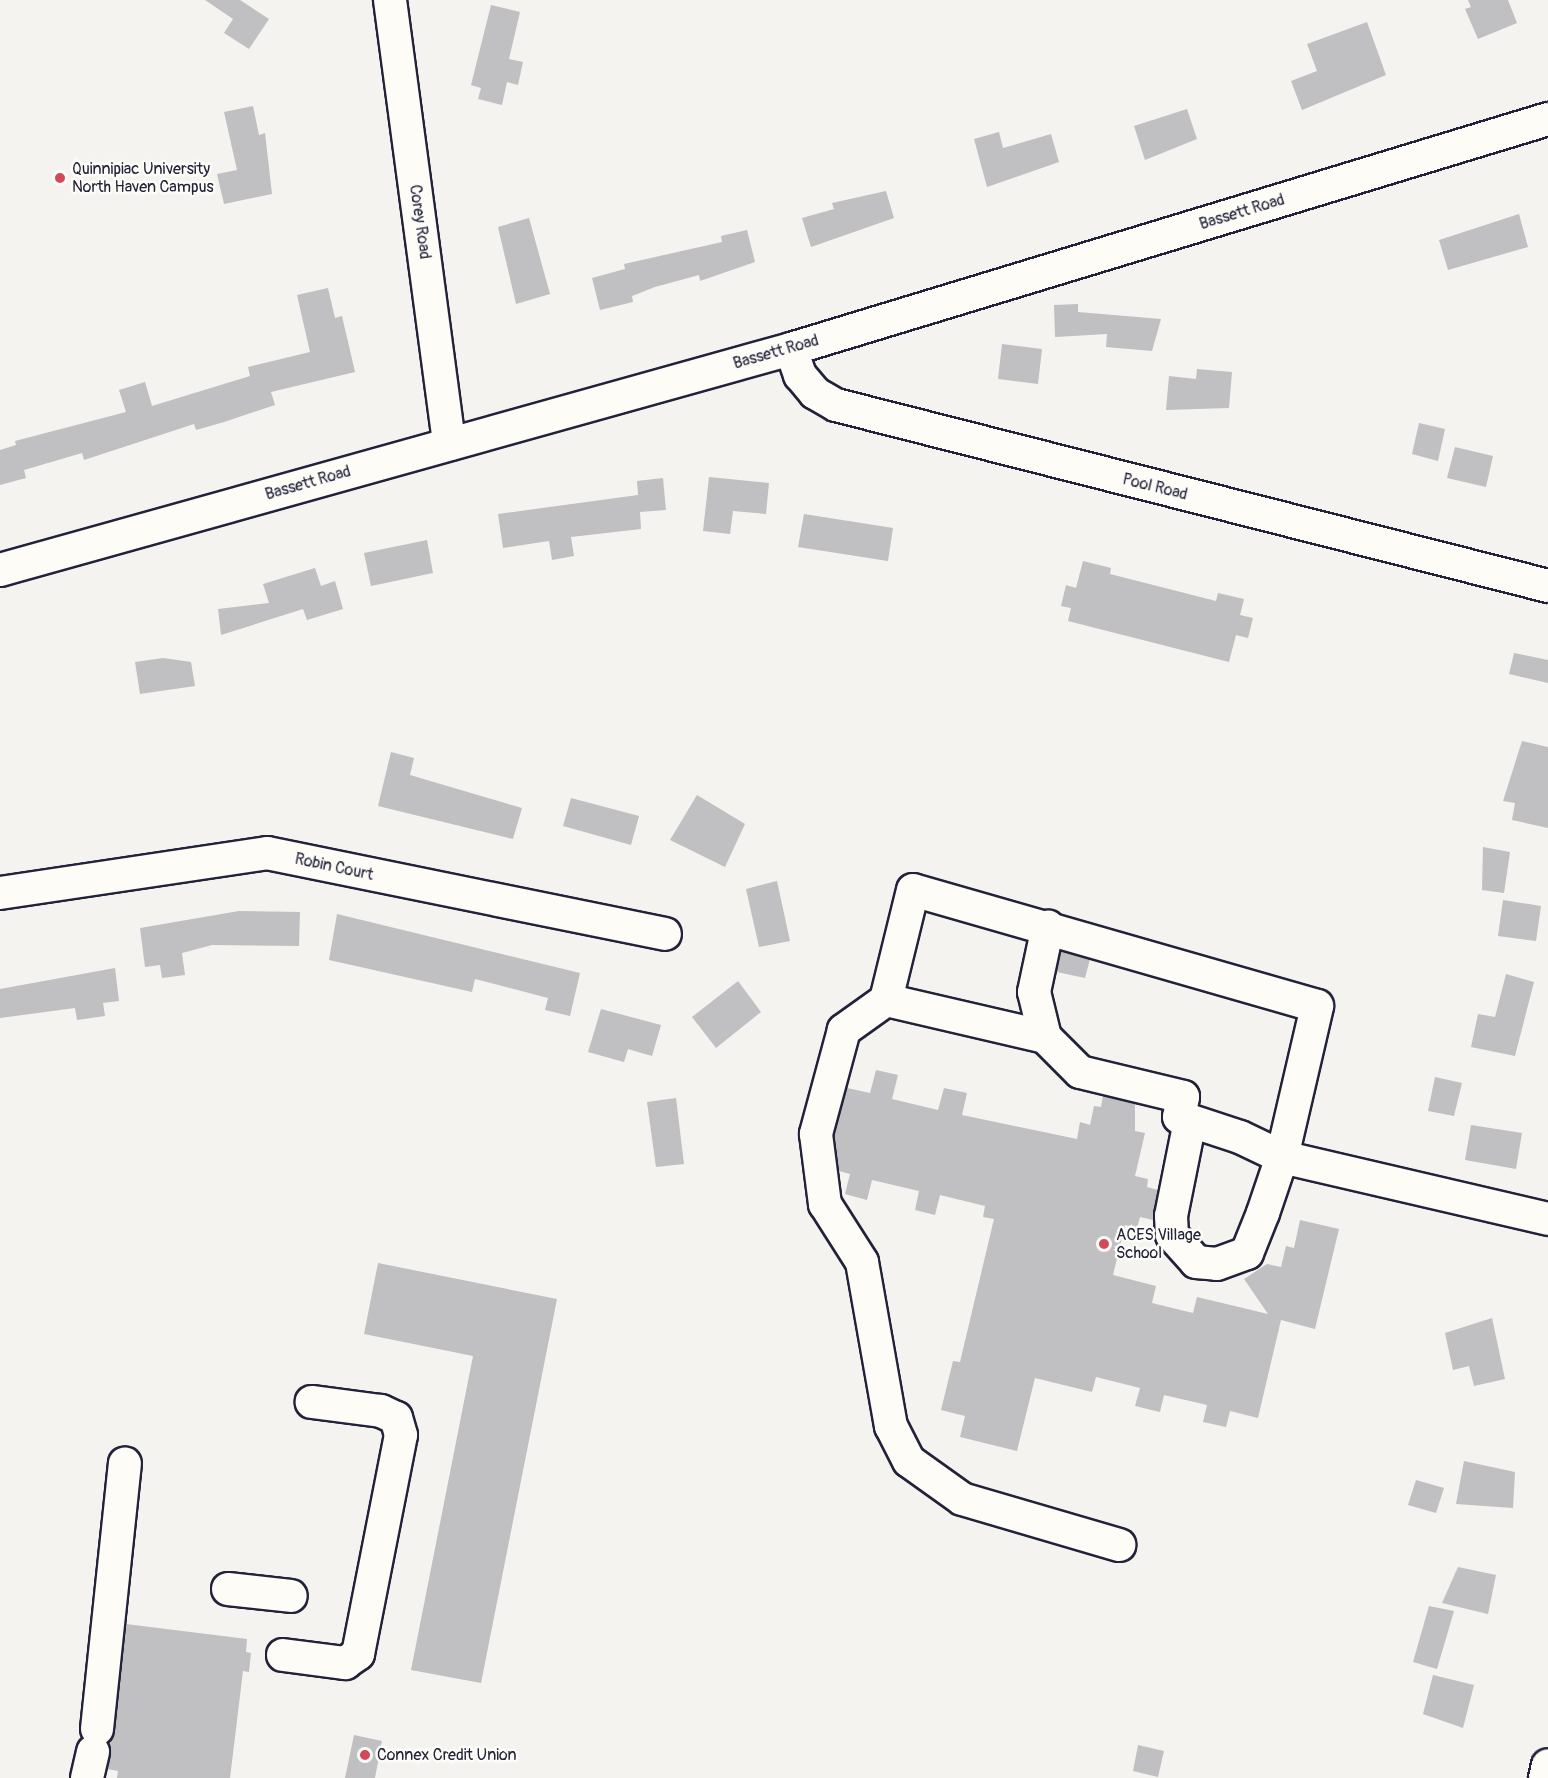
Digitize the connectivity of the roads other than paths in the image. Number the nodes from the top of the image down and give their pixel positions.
1 (390, 0) edge
2 (1548, 119) edge
3 (791, 349) junction
4 (449, 444) junction
5 (0, 570) edge
6 (1548, 586) edge
7 (0, 893) edge
8 (1048, 926) junction
9 (664, 934) dead end
10 (886, 1000) junction
11 (1045, 1037) junction
12 (1190, 1121) junction
13 (1282, 1157) junction
14 (1548, 1219) edge
15 (312, 1402) dead end
16 (125, 1463) dead end
17 (1119, 1545) dead end
18 (228, 1589) dead end
19 (291, 1596) dead end
20 (110, 1600) junction
21 (84, 1622) dead end
22 (283, 1655) dead end
23 (92, 1753) edge
24 (1548, 1766) edge
25 (1545, 1778) edge

1 - 4 street, Corey Road
2 - 3 street, Bassett Road
3 - 4 street, Bassett Road
3 - 6 street, Pool Road
4 - 5 street, Bassett Road
7 - 9 street, Robin Court
8 - 10 street
8 - 11 street
8 - 13 street
10 - 11 street
10 - 17 street
11 - 12 street
12 - 13 street
12 - 13 street
13 - 14 street
15 - 22 street
16 - 20 street
18 - 19 street
20 - 21 street
20 - 23 street
24 - 25 street

